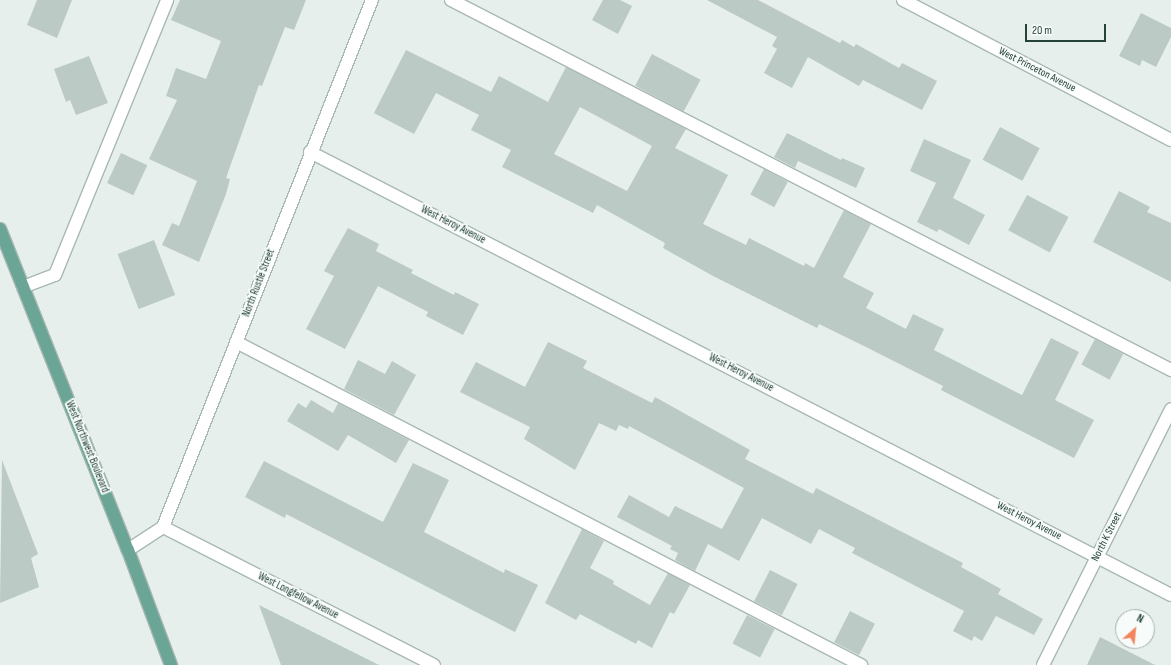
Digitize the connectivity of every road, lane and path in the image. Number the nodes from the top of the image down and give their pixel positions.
1 (168, 0) edge
2 (372, 0) edge
3 (451, 0) edge
4 (903, 0) edge
5 (1171, 140) edge
6 (310, 152) junction
7 (0, 229) edge
8 (23, 287) junction
9 (236, 342) junction
10 (1171, 370) edge
11 (1171, 409) edge
12 (163, 527) junction
13 (128, 550) junction
14 (1097, 556) junction
15 (1171, 595) edge
16 (171, 665) edge
17 (434, 665) edge
18 (861, 665) edge
19 (1043, 665) edge

1 - 8 street
2 - 6 street, North Rustle Street
3 - 10 street
4 - 5 street, West Princeton Avenue
6 - 9 street, North Rustle Street
6 - 14 street, West Heroy Avenue
7 - 8 main road, West Northwest Boulevard
8 - 13 main road, West Northwest Boulevard
9 - 12 street, North Rustle Street
9 - 18 street
11 - 14 street, North K Street
12 - 13 street
12 - 17 street, West Longfellow Avenue
13 - 16 main road, West Northwest Boulevard
14 - 15 street, West Heroy Avenue
14 - 19 street, North K Street

